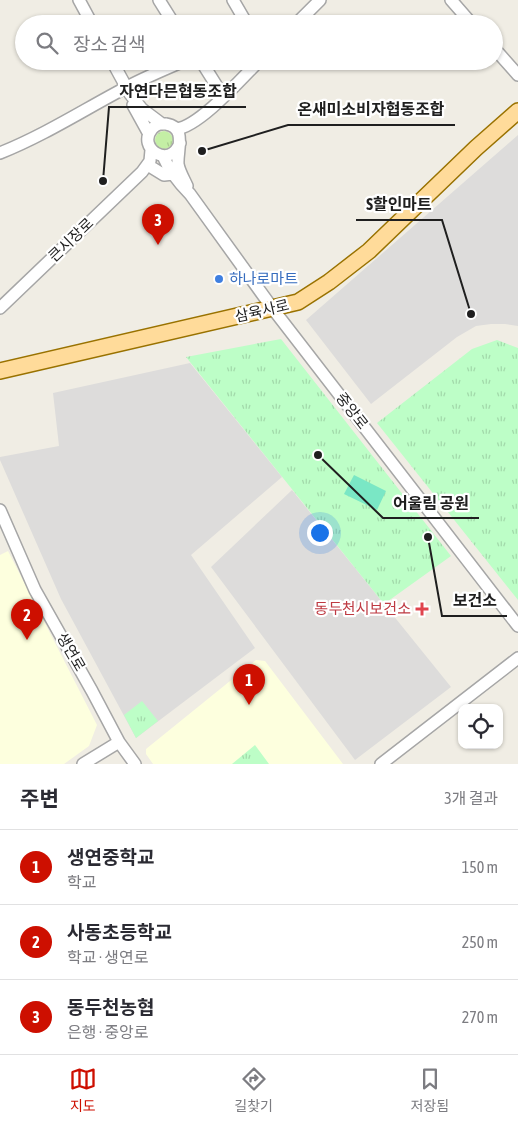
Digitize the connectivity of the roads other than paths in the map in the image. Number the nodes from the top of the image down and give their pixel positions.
1 (79, 0) edge
2 (159, 0) edge
3 (233, 0) edge
4 (320, 0) edge
5 (451, 0) edge
6 (87, 15) edge
7 (168, 15) edge
8 (242, 15) edge
9 (305, 15) edge
10 (464, 15) edge
11 (503, 58) edge
12 (117, 70) edge
13 (162, 70) edge
14 (207, 70) edge
15 (250, 70) edge
16 (518, 74) edge
17 (128, 91) junction
18 (223, 96) junction
19 (518, 111) edge
20 (162, 124) junction
21 (149, 134) junction
22 (178, 137) junction
23 (151, 150) junction
24 (0, 153) edge
25 (162, 156) junction
26 (146, 170) junction
27 (173, 174) junction
28 (190, 194) junction
29 (0, 308) edge
30 (273, 309) junction
31 (0, 370) edge
32 (0, 510) edge
33 (518, 626) edge
34 (518, 658) edge
35 (119, 742) junction
36 (83, 764) edge
37 (135, 764) edge
38 (380, 764) edge

1 - 6 street
2 - 7 street
3 - 8 street
4 - 9 street
5 - 10 street
11 - 16 street
12 - 17 street
13 - 17 street
14 - 18 street
15 - 18 street
17 - 20 street
17 - 21 street
17 - 24 street
18 - 22 street, 큰시장로
19 - 30 main road, 삼육사로
20 - 21 street
20 - 22 street
21 - 23 street
22 - 25 street, 큰시장로
22 - 28 street
23 - 25 street
23 - 26 street
25 - 26 street, 큰시장로
25 - 27 street
26 - 27 street
26 - 29 street, 큰시장로
27 - 28 street
28 - 30 street, 중앙로
30 - 31 main road, 삼육사로
30 - 33 street, 중앙로
32 - 35 street, 생연로
34 - 38 street
35 - 36 street
35 - 37 street, 생연로

